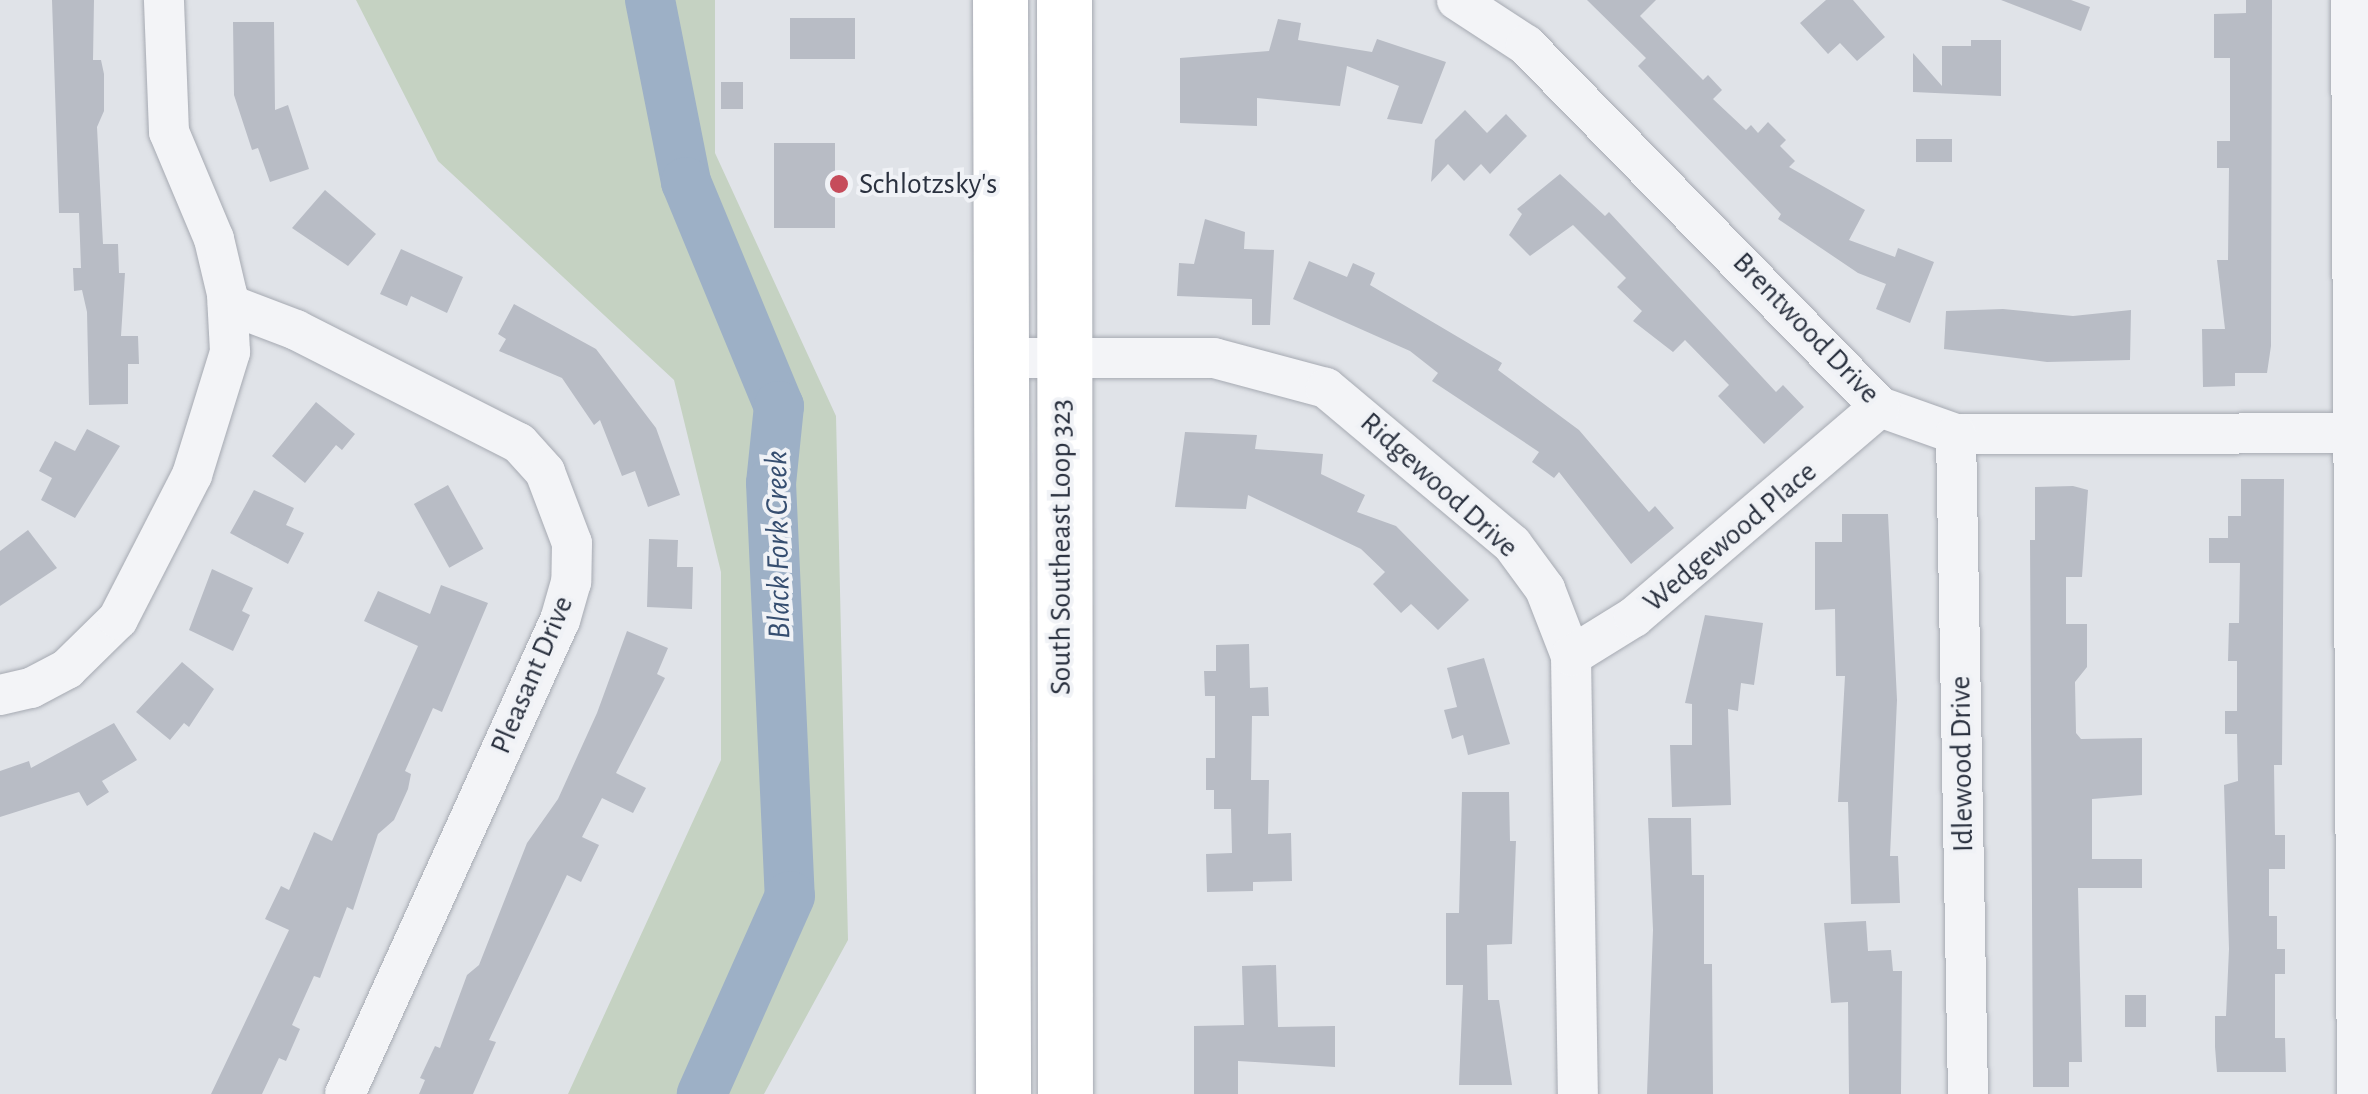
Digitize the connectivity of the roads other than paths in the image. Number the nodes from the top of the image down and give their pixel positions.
1 (164, 0) edge
2 (1000, 0) edge
3 (1064, 0) edge
4 (1457, 0) edge
5 (2350, 0) edge
6 (228, 304) junction
7 (1060, 356) junction
8 (1000, 358) junction
9 (1880, 407) junction
10 (2361, 433) edge
11 (1956, 434) junction
12 (1571, 656) junction
13 (0, 695) edge
14 (344, 1094) edge
15 (1003, 1094) edge
16 (1065, 1094) edge
17 (1578, 1094) edge
18 (1968, 1094) edge
19 (2357, 1094) edge

1 - 6 street
2 - 8 highway, South Southeast Loop 323
3 - 7 highway, South Southeast Loop 323
4 - 9 street, Brentwood Drive
5 - 10 street
6 - 13 street
6 - 14 street, Pleasant Drive
7 - 8 street, Ridgewood Drive
7 - 12 street, Ridgewood Drive
7 - 16 highway, South Southeast Loop 323
8 - 15 highway, South Southeast Loop 323
9 - 11 street, Brentwood Drive
9 - 12 street, Wedgewood Place
10 - 11 street, Brentwood Drive
10 - 19 street
11 - 18 street, Idlewood Drive
12 - 17 street, Ridgewood Drive

